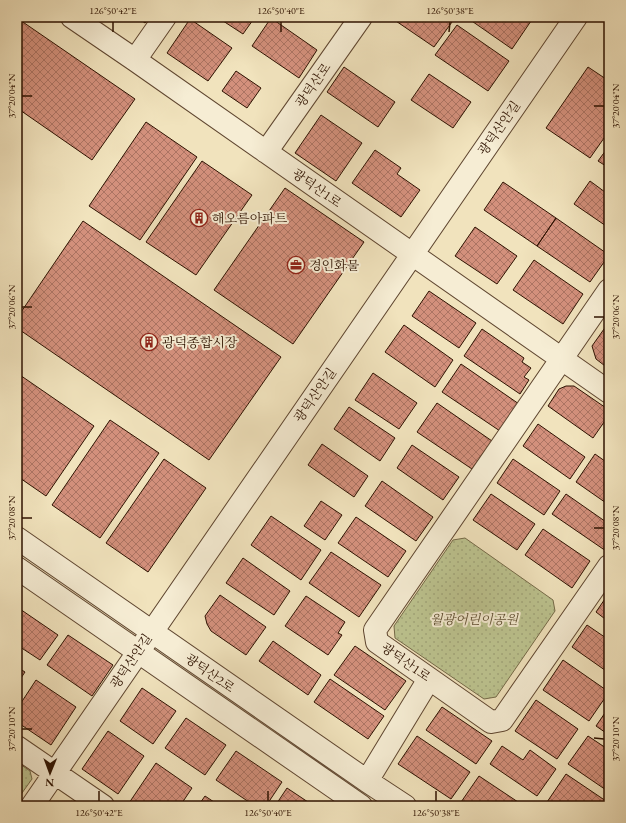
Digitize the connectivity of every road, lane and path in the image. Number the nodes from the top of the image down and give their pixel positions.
1 (72, 17) edge
2 (165, 17) edge
3 (361, 17) edge
4 (576, 17) edge
5 (135, 60) junction
6 (266, 152) junction
7 (412, 254) junction
8 (609, 290) edge
9 (562, 359) junction
10 (609, 392) edge
11 (17, 538) edge
12 (609, 566) edge
13 (17, 568) edge
14 (151, 632) junction
15 (138, 652) junction
16 (429, 679) junction
17 (17, 747) edge
18 (55, 774) junction
19 (367, 781) junction
20 (32, 806) edge
21 (103, 806) edge
22 (361, 806) edge
23 (405, 806) edge

1 - 5 street, 광덕산1로
2 - 5 street
3 - 6 street, 광덕산로
4 - 7 street, 광덕산안길
5 - 6 street, 광덕산1로
6 - 7 street, 광덕산1로
7 - 9 street, 광덕산1로
7 - 14 street, 광덕산안길
8 - 9 street, 광덕산1로
9 - 10 street, 광덕산1로
9 - 16 street, 광덕산1로
11 - 14 street, 광덕산2로
12 - 16 street, 광덕산1로
13 - 15 street, 광덕산2로
14 - 15 street, 광덕산안길
14 - 19 street, 광덕산2로
15 - 18 street, 광덕산안길
15 - 22 street, 광덕산2로
16 - 19 street
17 - 18 street
18 - 20 street, 광덕산안길
18 - 21 street
19 - 23 street, 광덕산2로

